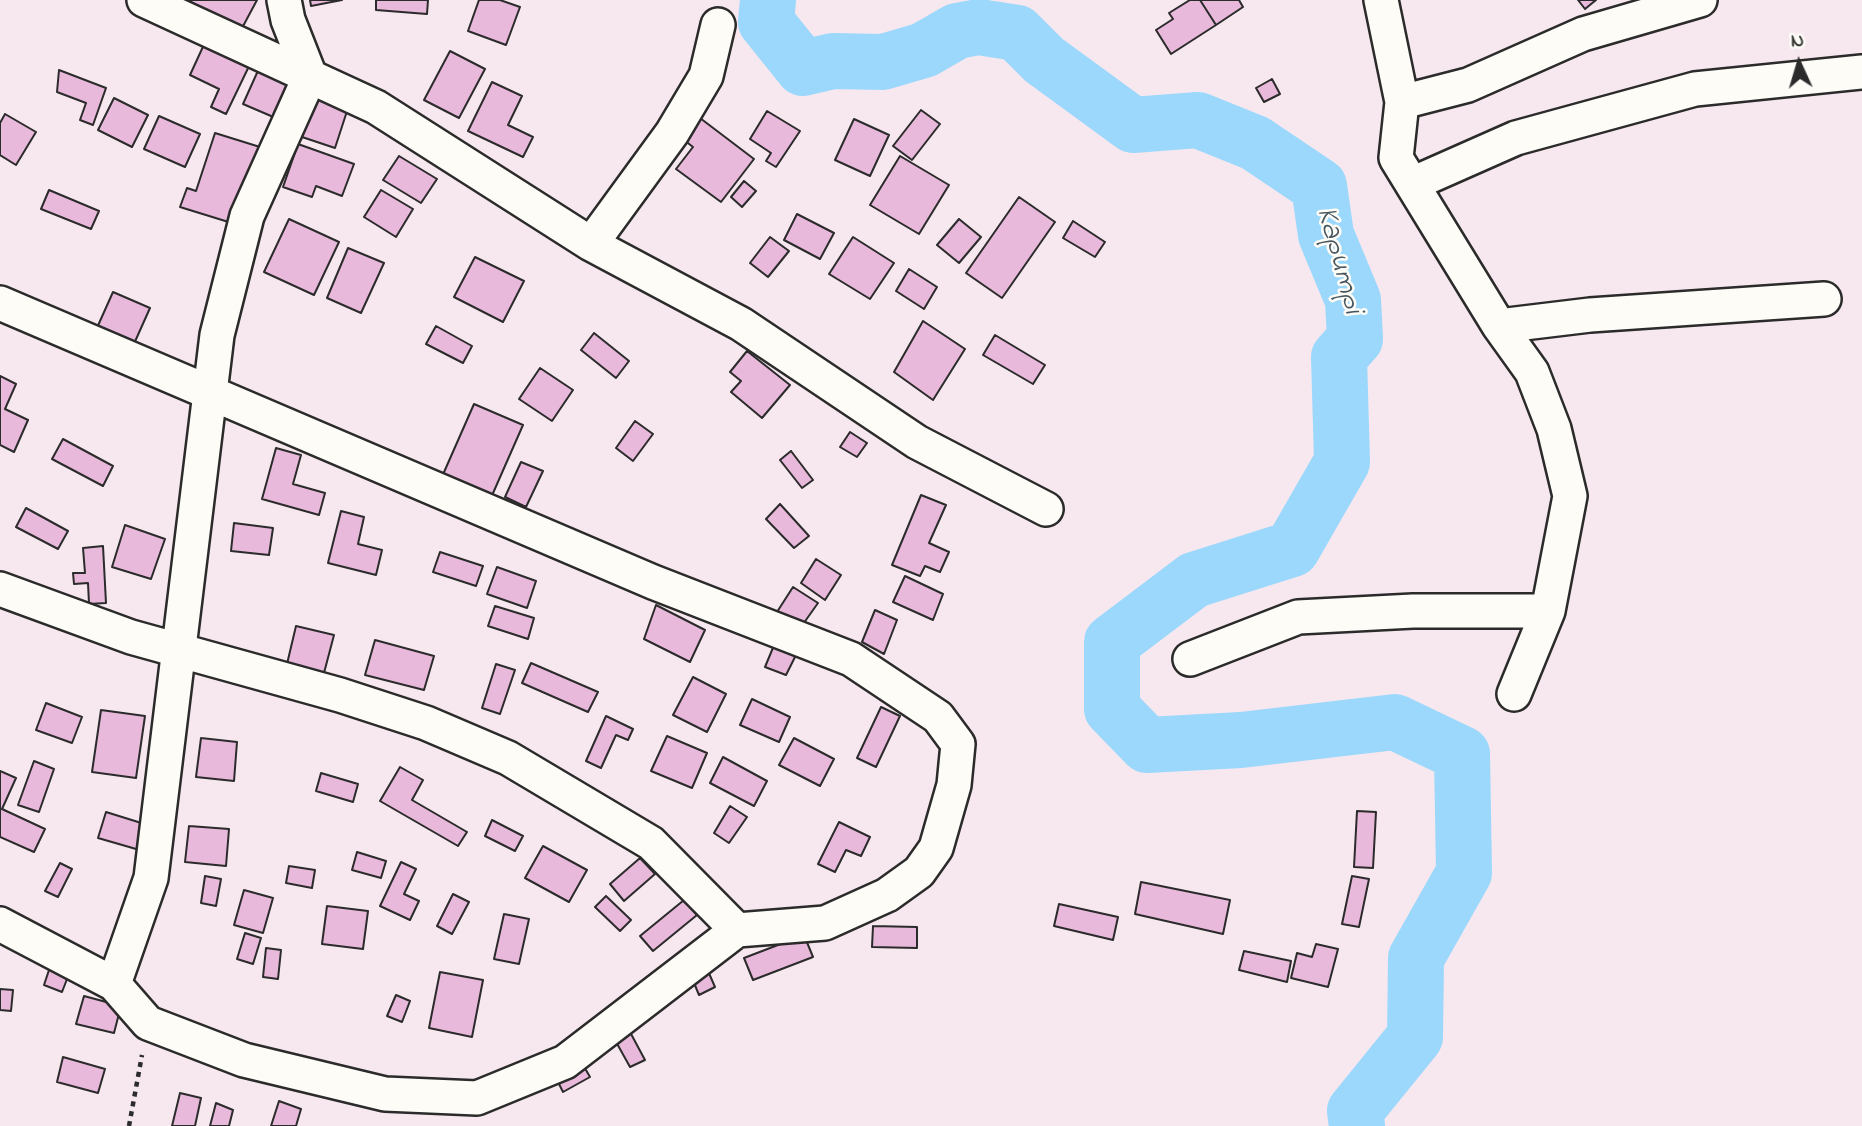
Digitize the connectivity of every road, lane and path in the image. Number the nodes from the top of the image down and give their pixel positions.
1 (144, 0) edge
2 (284, 0) edge
3 (1381, 0) edge
4 (1700, 0) edge
5 (718, 25) dead end
6 (1862, 72) edge
7 (310, 76) junction
8 (1402, 102) junction
9 (1412, 184) junction
10 (591, 244) junction
11 (1824, 299) dead end
12 (0, 303) edge
13 (1499, 326) junction
14 (208, 394) junction
15 (1046, 509) dead end
16 (0, 589) edge
17 (1548, 611) junction
18 (179, 650) junction
19 (1190, 659) dead end
20 (1514, 694) dead end
21 (0, 924) edge
22 (737, 930) junction
23 (114, 984) junction
24 (148, 1023) junction
25 (129, 1126) edge

1 - 7 street
2 - 7 street
3 - 8 street
4 - 8 street
5 - 10 street
6 - 9 street
7 - 10 street
7 - 14 street
8 - 9 street
9 - 13 street
10 - 15 street
11 - 13 street
12 - 14 street
13 - 17 street
14 - 18 street
14 - 22 street
16 - 18 street
17 - 19 street
17 - 20 street
18 - 22 street
18 - 23 street
21 - 23 street
22 - 24 street
23 - 24 street
24 - 25 path

